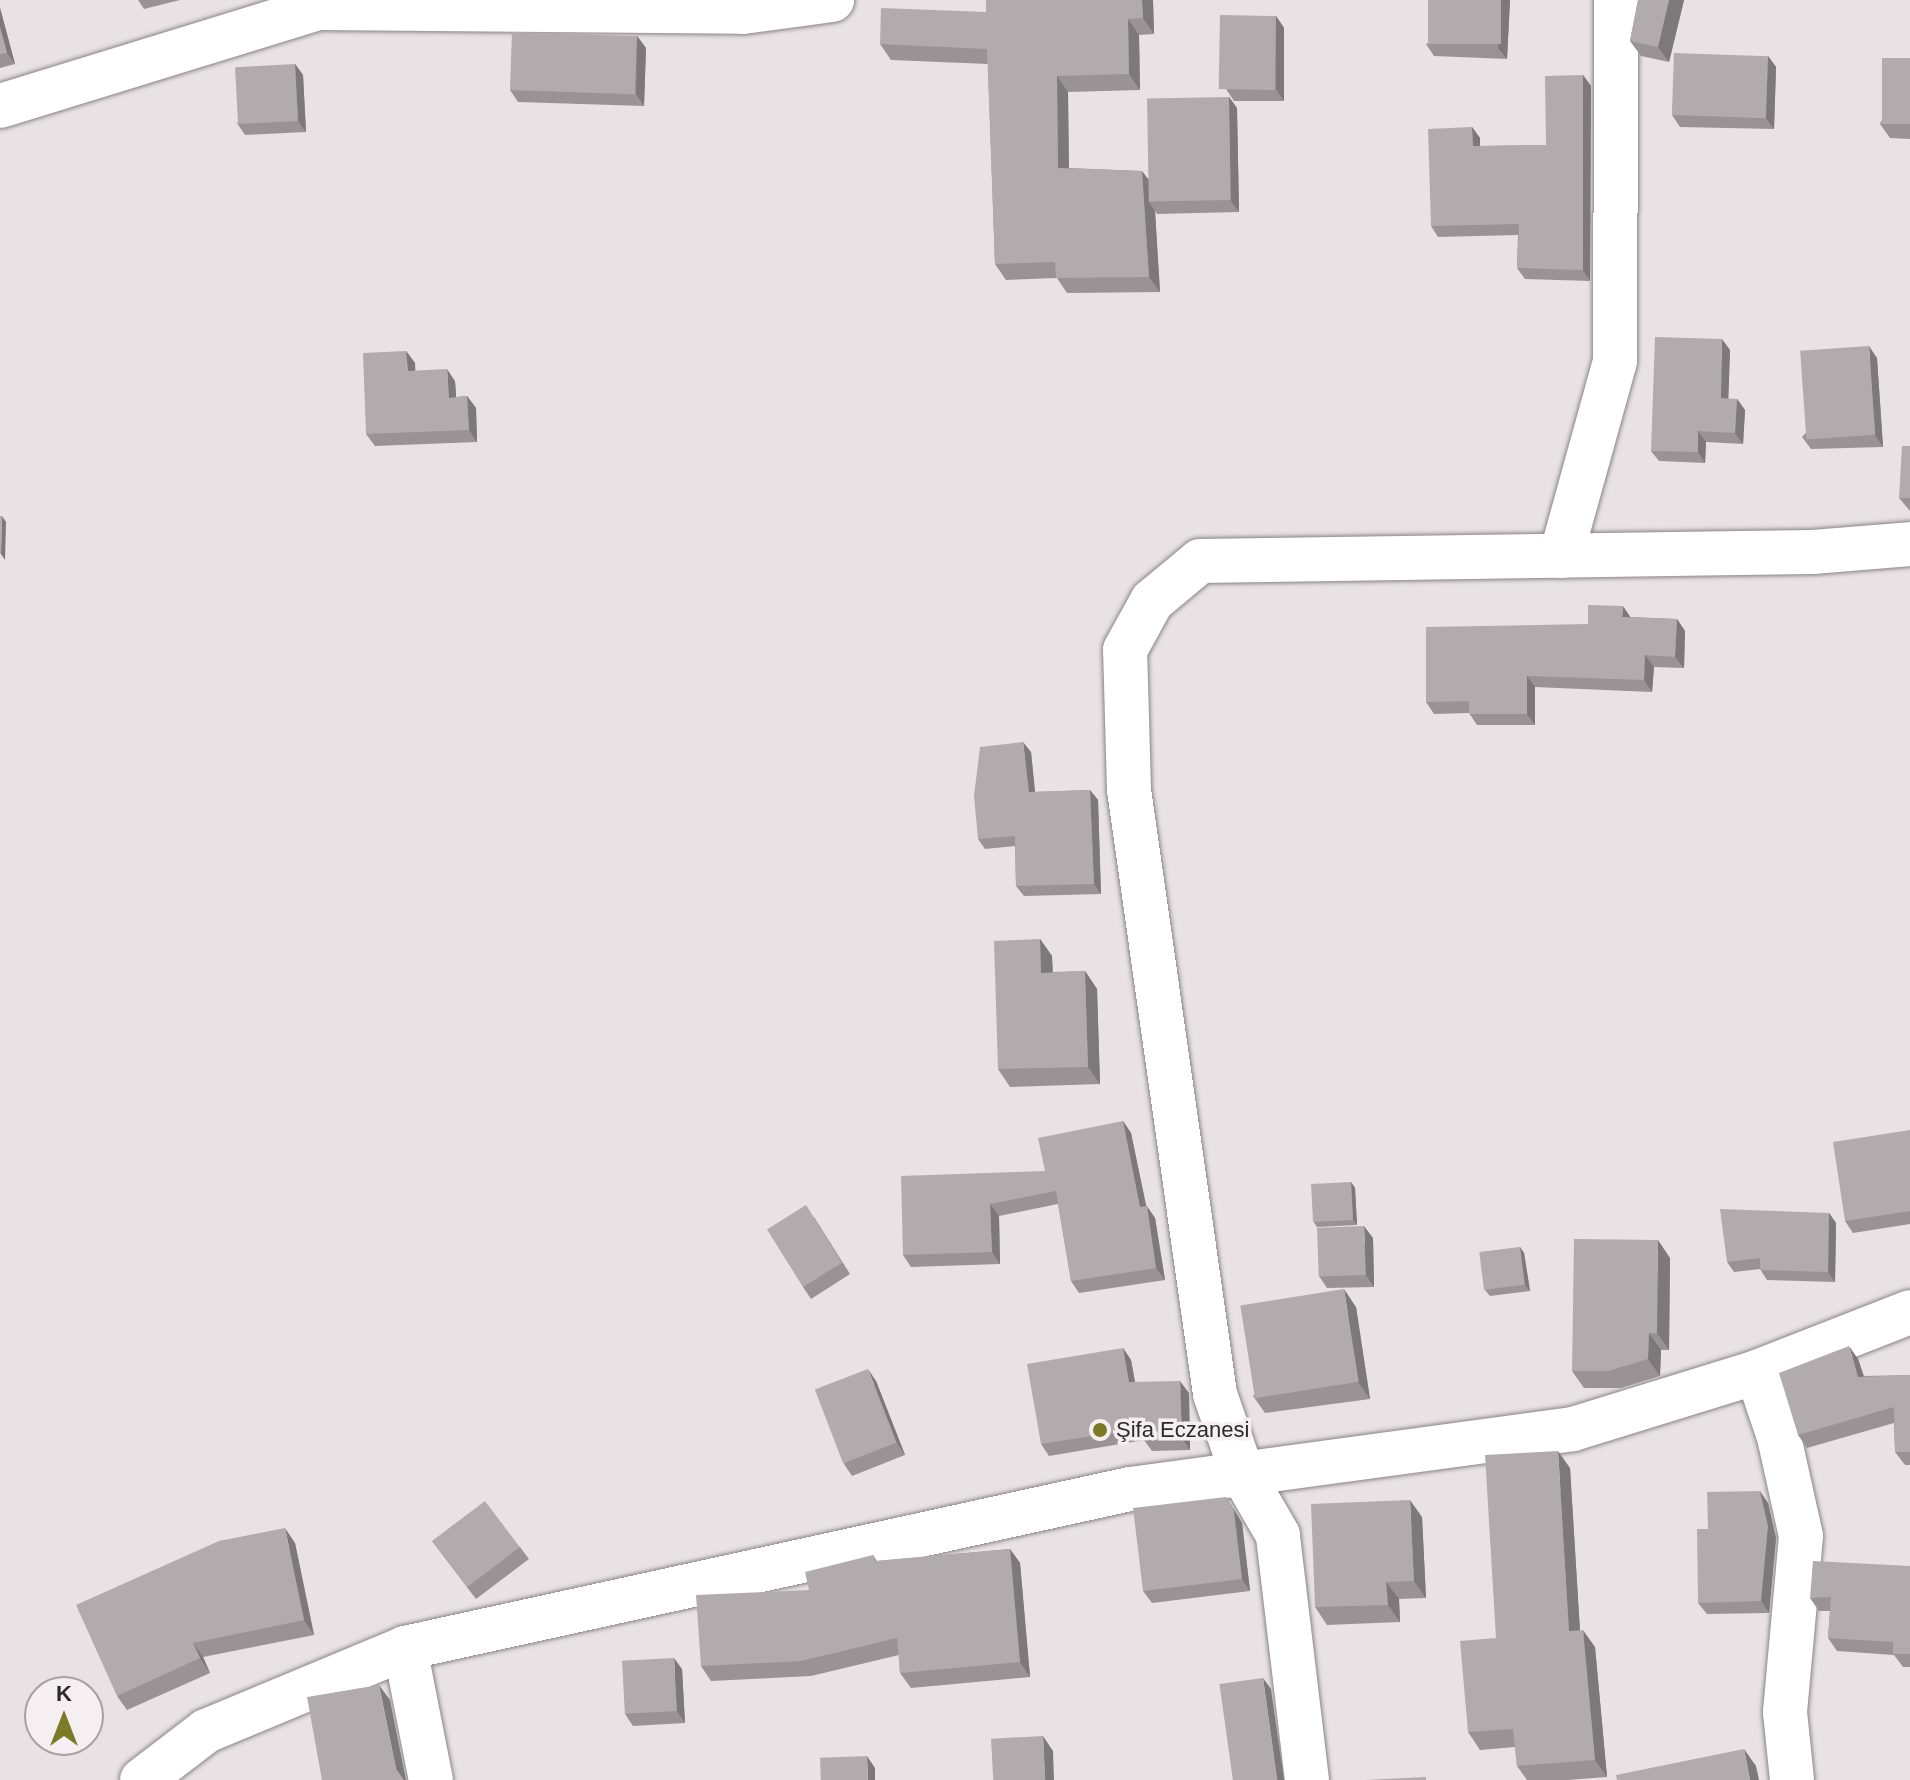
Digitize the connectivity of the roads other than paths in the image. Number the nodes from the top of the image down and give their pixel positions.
1 (832, 0) edge
2 (1616, 0) edge
3 (0, 106) edge
4 (1910, 544) edge
5 (1561, 556) junction
6 (1910, 1312) edge
7 (1757, 1372) junction
8 (1242, 1473) junction
9 (405, 1648) junction
10 (142, 1780) edge
11 (431, 1780) edge
12 (1307, 1780) edge
13 (1792, 1780) edge

1 - 3 street
2 - 5 street
4 - 5 street
5 - 8 street
6 - 7 street
7 - 8 street
7 - 13 street
8 - 9 street
8 - 12 street
9 - 10 street
9 - 11 street

